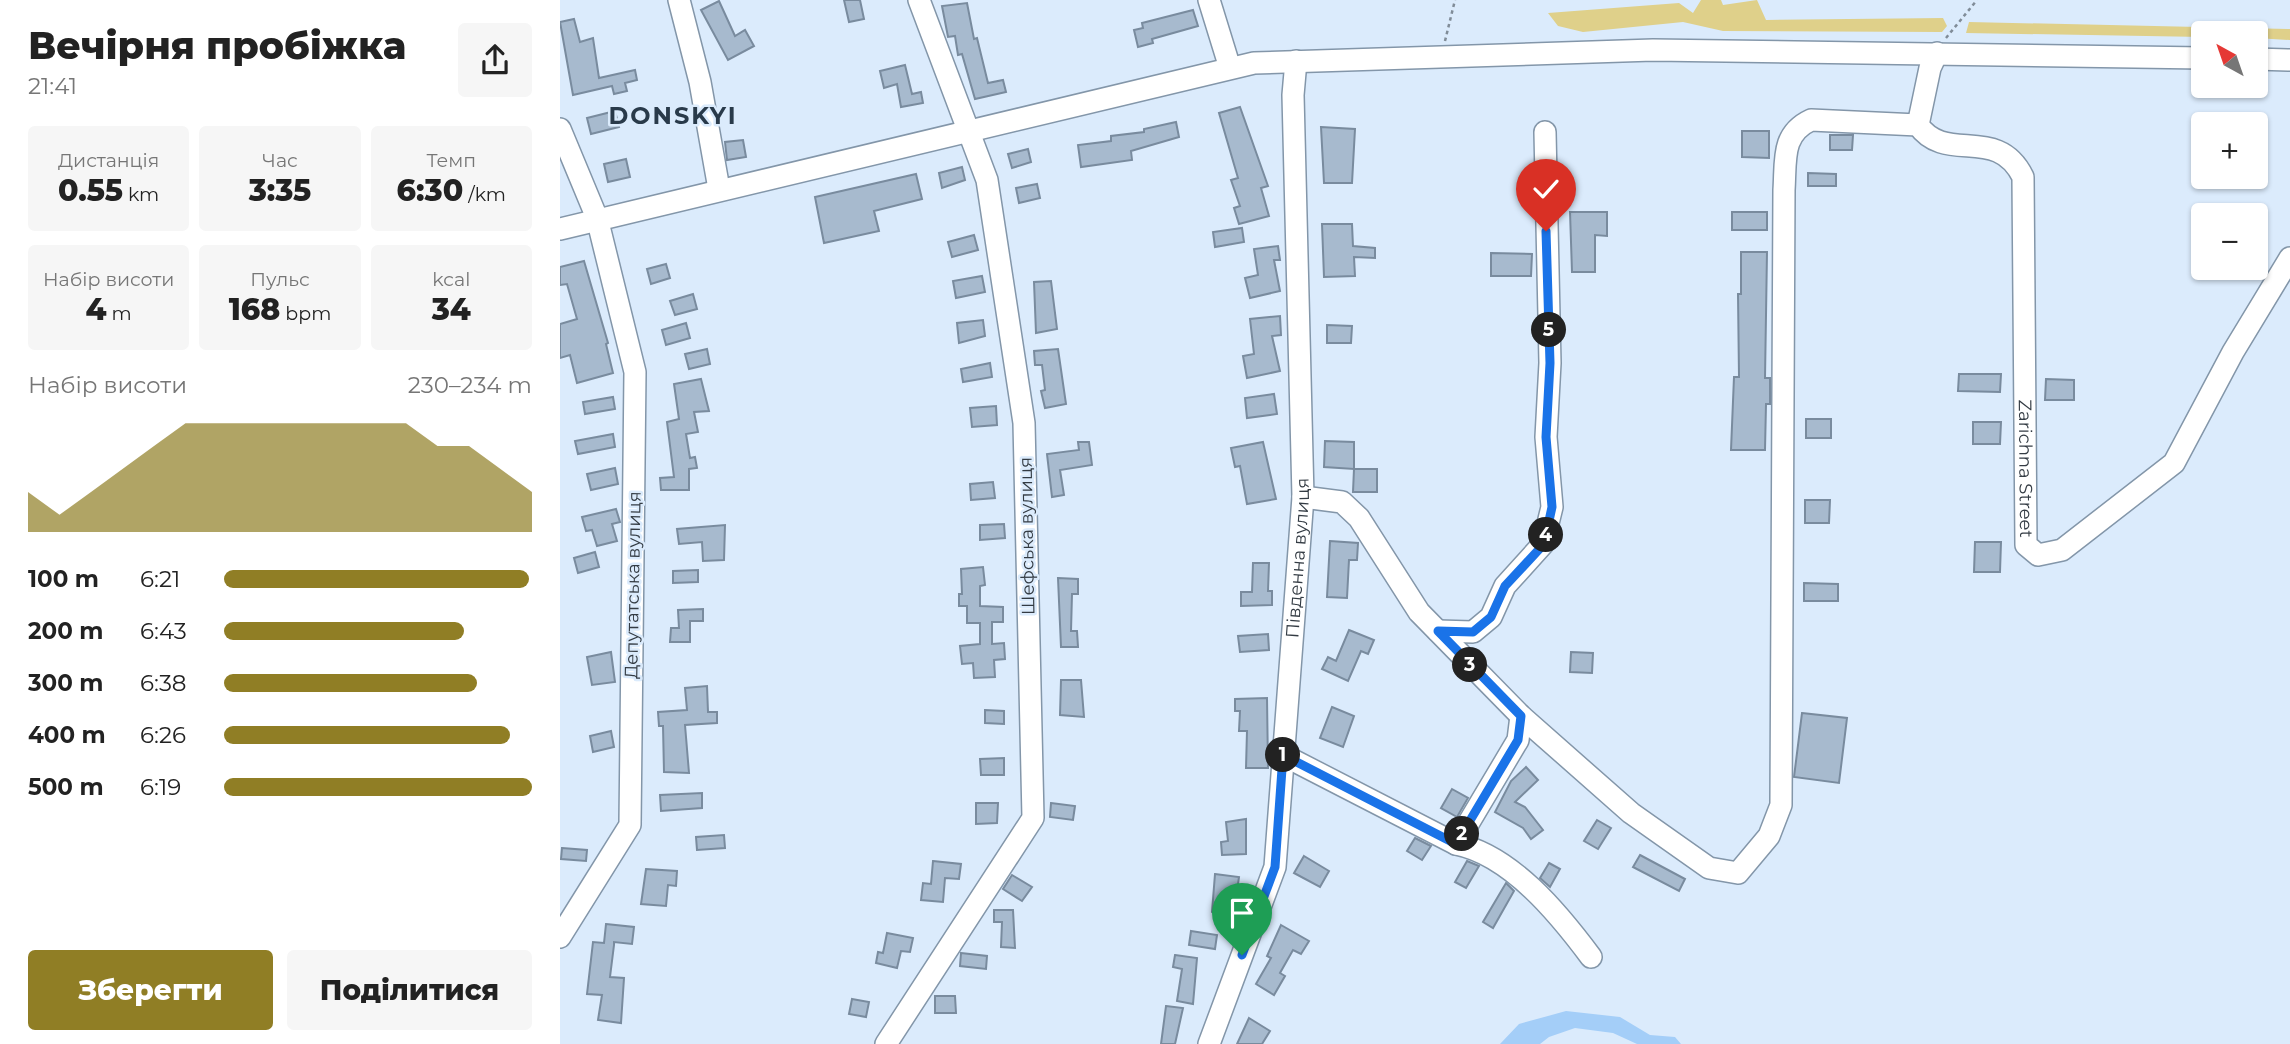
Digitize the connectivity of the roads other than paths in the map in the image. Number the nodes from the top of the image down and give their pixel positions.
1 (679, 0) edge
2 (919, 0) edge
3 (1209, 0) edge
4 (1937, 53) junction
5 (2191, 58) edge
6 (2268, 59) edge
7 (2290, 60) edge
8 (1296, 61) junction
9 (1230, 68) junction
10 (1918, 125) junction
11 (560, 129) edge
12 (968, 130) junction
13 (1545, 132) dead end
14 (719, 189) junction
15 (597, 218) junction
16 (560, 229) edge
17 (2290, 258) edge
18 (1303, 497) junction
19 (1438, 631) junction
20 (1521, 716) junction
21 (1283, 755) junction
22 (1456, 844) junction
23 (560, 937) edge
24 (1591, 957) dead end
25 (886, 1044) edge
26 (1209, 1044) edge

1 - 14 street
2 - 12 street, Шефська вулиця
3 - 9 street
4 - 5 street
4 - 8 street
4 - 10 street
6 - 7 street
8 - 9 street
8 - 18 street, Південна вулиця
9 - 12 street
10 - 17 street, Zarichna Street
10 - 20 street
11 - 15 street, Депутатська вулиця
12 - 14 street
12 - 25 street, Шефська вулиця
13 - 19 street
14 - 15 street
15 - 16 street
15 - 23 street, Депутатська вулиця
18 - 19 street
18 - 21 street, Південна вулиця
19 - 20 street
20 - 22 street
21 - 22 street
21 - 26 street, Південна вулиця
22 - 24 street

